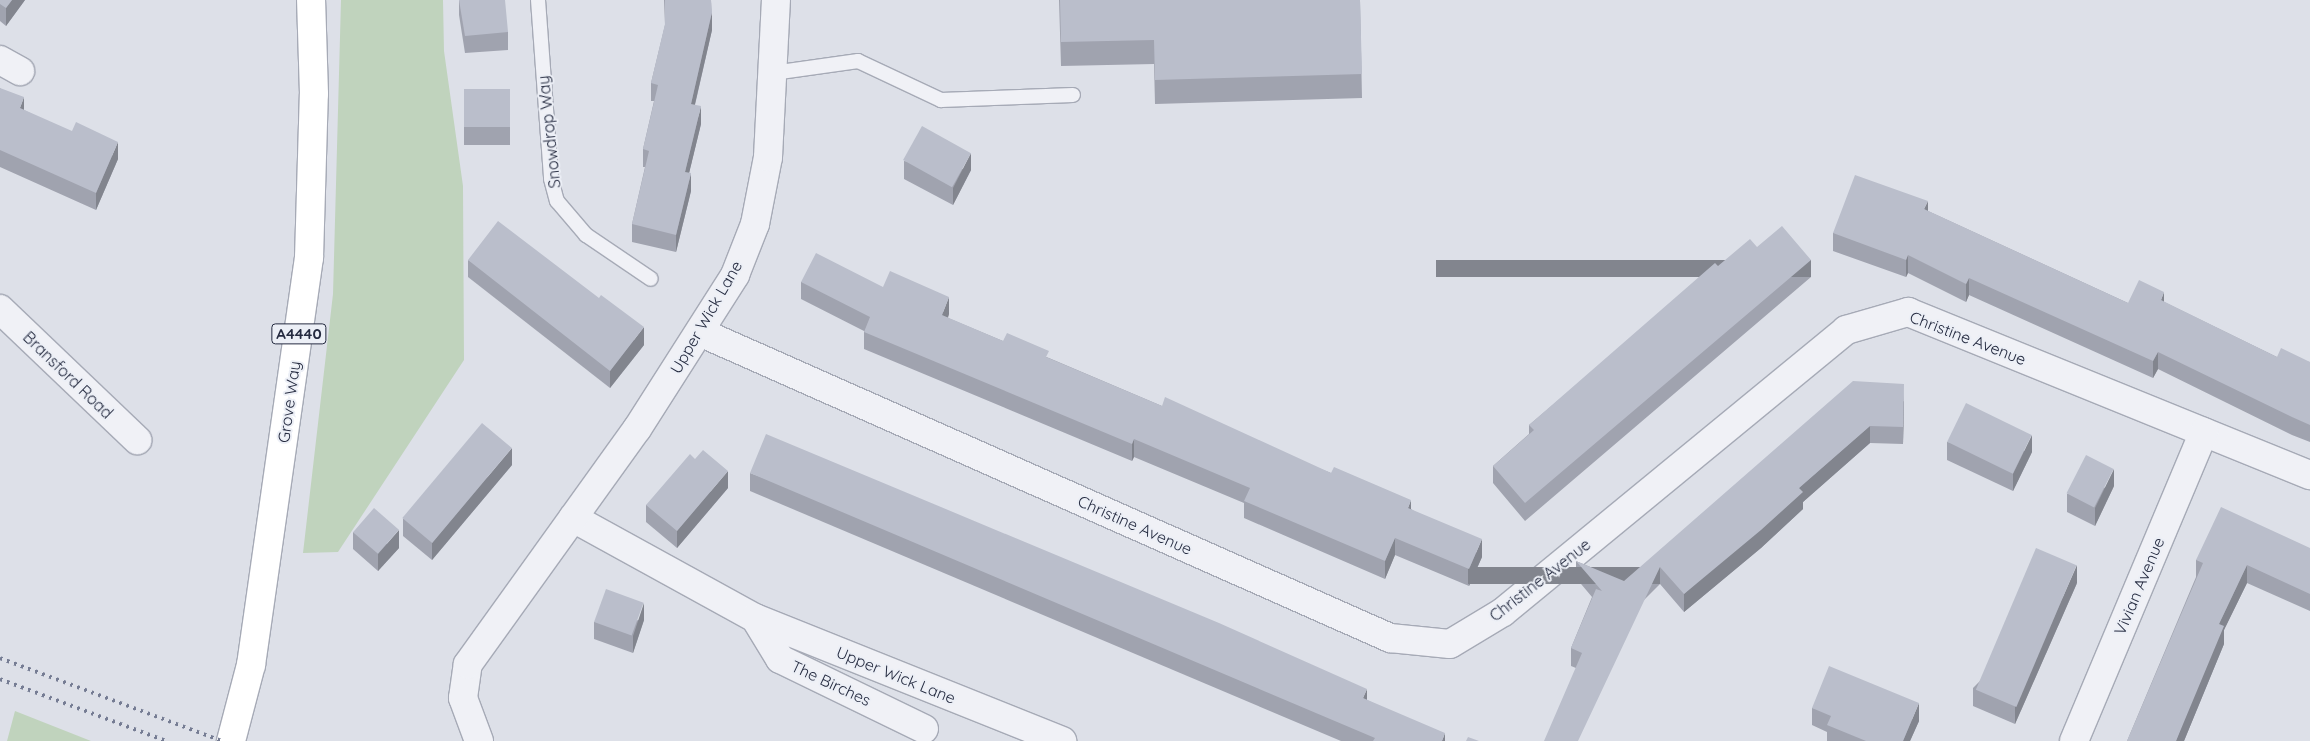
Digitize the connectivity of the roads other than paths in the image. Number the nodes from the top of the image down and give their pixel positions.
1 (311, 0) edge
2 (538, 0) edge
3 (776, 0) edge
4 (773, 73) junction
5 (1073, 95) dead end
6 (651, 279) dead end
7 (0, 309) edge
8 (702, 333) junction
9 (2204, 432) junction
10 (137, 440) dead end
11 (2310, 475) edge
12 (573, 518) junction
13 (755, 618) junction
14 (924, 730) dead end
15 (231, 741) edge
16 (479, 741) edge
17 (1062, 741) edge
18 (2074, 741) edge

1 - 15 highway, Grove Way / A4440
2 - 6 lane, Snowdrop Way
3 - 4 street, Upper Wick Lane
4 - 5 lane
4 - 8 street, Upper Wick Lane
7 - 10 street, Bransford Road
8 - 9 street, Christine Avenue
8 - 12 street, Upper Wick Lane
9 - 11 street, Christine Avenue
9 - 18 street, Vivian Avenue
12 - 13 street, Upper Wick Lane
12 - 16 street, Upper Wick Lane
13 - 14 street, The Birches
13 - 17 street, Upper Wick Lane

